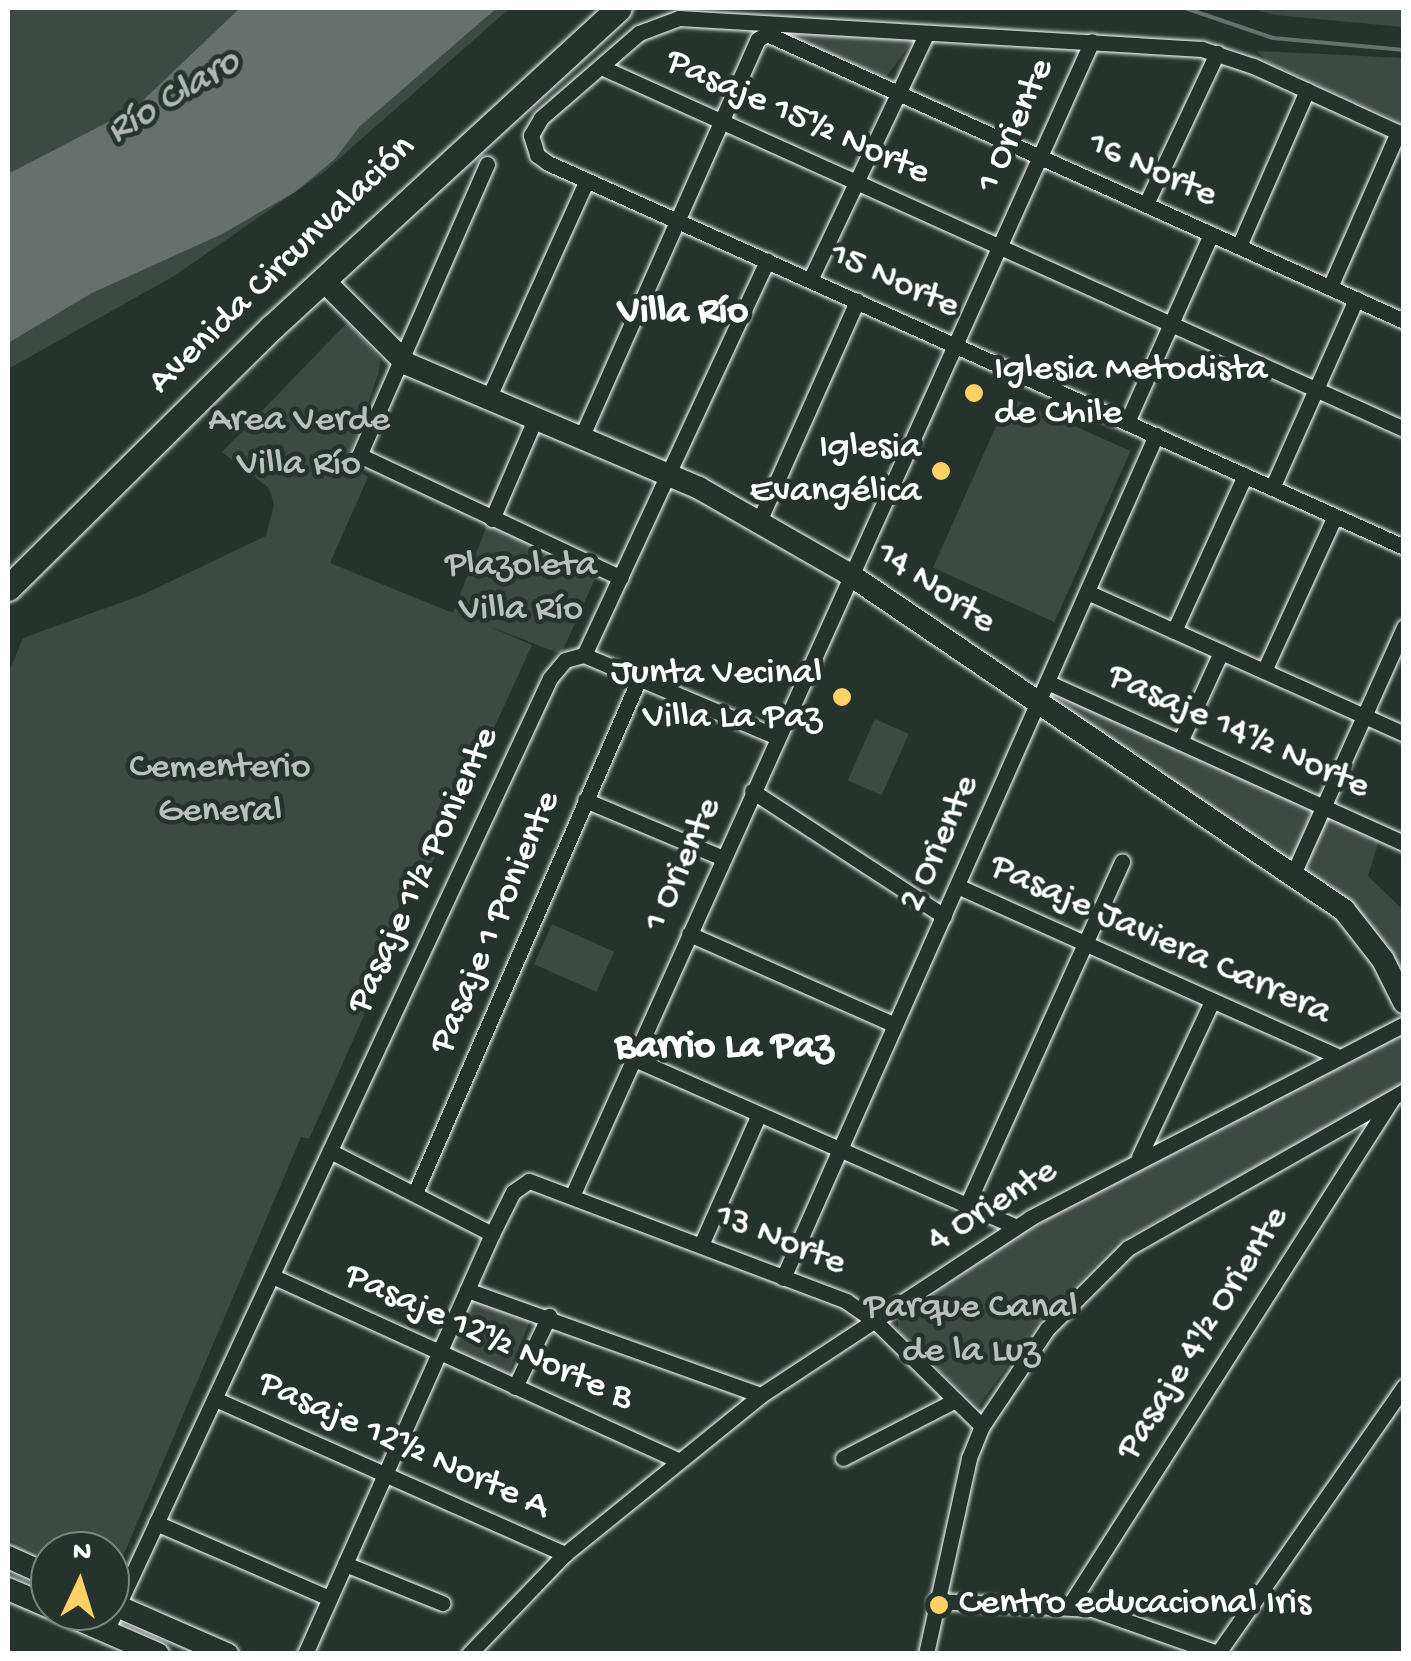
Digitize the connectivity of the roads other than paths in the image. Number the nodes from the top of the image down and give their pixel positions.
1 (619, 8) edge
2 (927, 33) junction
3 (1092, 41) junction
4 (1217, 53) junction
5 (600, 67) junction
6 (1308, 90) junction
7 (897, 92) junction
8 (722, 121) junction
9 (1401, 134) edge
10 (1040, 156) junction
11 (487, 164) dead end
12 (587, 180) junction
13 (856, 181) junction
14 (1146, 204) junction
15 (676, 220) junction
16 (1212, 234) junction
17 (999, 246) junction
18 (1239, 246) junction
19 (767, 260) junction
20 (324, 280) junction
21 (810, 280) junction
22 (1330, 287) junction
23 (1356, 299) junction
24 (857, 301) junction
25 (1404, 320) edge
26 (1171, 324) junction
27 (954, 345) junction
28 (398, 359) junction
29 (1316, 389) junction
30 (488, 399) junction
31 (534, 418) junction
32 (1127, 422) junction
33 (1404, 428) edge
34 (1156, 435) junction
35 (581, 438) junction
36 (668, 475) junction
37 (1244, 475) junction
38 (1272, 488) junction
39 (1335, 516) junction
40 (492, 518) junction
41 (760, 519) junction
42 (1404, 547) edge
43 (850, 574) junction
44 (620, 578) junction
45 (8, 588) edge
46 (1087, 592) junction
47 (1404, 626) edge
48 (1174, 631) junction
49 (1221, 652) junction
50 (584, 655) junction
51 (1264, 671) junction
52 (639, 678) junction
53 (1043, 692) junction
54 (1364, 716) junction
55 (1404, 734) edge
56 (777, 737) junction
57 (1180, 742) junction
58 (752, 791) junction
59 (585, 800) junction
60 (1323, 807) junction
61 (1404, 843) edge
62 (723, 858) junction
63 (1122, 861) dead end
64 (1294, 872) junction
65 (957, 886) junction
66 (944, 916) junction
67 (689, 934) junction
68 (1085, 944) junction
69 (1212, 1001) junction
70 (1404, 1002) edge
71 (1404, 1024) edge
72 (895, 1025) junction
73 (1336, 1055) junction
74 (634, 1059) junction
75 (1398, 1094) edge
76 (758, 1114) junction
77 (840, 1149) junction
78 (330, 1152) junction
79 (1139, 1156) junction
80 (415, 1193) junction
81 (573, 1194) junction
82 (967, 1205) junction
83 (1016, 1227) junction
84 (492, 1234) junction
85 (701, 1245) junction
86 (272, 1276) junction
87 (782, 1278) junction
88 (467, 1290) junction
89 (549, 1316) junction
90 (876, 1322) junction
91 (438, 1356) junction
92 (515, 1386) junction
93 (1404, 1386) edge
94 (761, 1395) junction
95 (215, 1399) junction
96 (954, 1402) junction
97 (982, 1426) junction
98 (842, 1458) dead end
99 (677, 1460) junction
100 (383, 1478) junction
101 (156, 1522) junction
102 (565, 1554) junction
103 (345, 1564) junction
104 (130, 1573) edge
105 (329, 1598) junction
106 (934, 1601) junction
107 (442, 1602) dead end
108 (1070, 1606) junction
109 (130, 1612) edge
110 (106, 1631) edge
111 (220, 1652) edge
112 (1219, 1653) edge
113 (158, 1654) edge
114 (305, 1654) edge
115 (469, 1654) edge
116 (926, 1654) edge

1 - 20 main road, Avenida Circunvalación
2 - 3 street
2 - 5 street
2 - 7 street
3 - 4 street
3 - 10 street, 1 Oriente
4 - 6 street
4 - 14 street
5 - 8 street, Pasaje 15½ Norte
5 - 12 street, 15 Norte
6 - 9 street
6 - 18 street
7 - 8 street, 16 Norte
7 - 10 street, 16 Norte
7 - 13 street
8 - 13 street, Pasaje 15½ Norte
8 - 15 street
9 - 22 street
10 - 14 street, 16 Norte
10 - 17 street, 1 Oriente
11 - 28 street
12 - 15 street, 15 Norte
12 - 30 street
13 - 17 street, Pasaje 15½ Norte
13 - 21 street
14 - 16 street, 16 Norte
15 - 19 street, 15 Norte
15 - 35 street
16 - 18 street, 16 Norte
16 - 26 street
17 - 26 street, Pasaje 15½ Norte
17 - 27 street, 1 Oriente
18 - 22 street, 16 Norte
19 - 21 street, 15 Norte
19 - 36 street, Pasaje 1½ Poniente
20 - 28 street, 14 Norte
20 - 45 main road, Avenida Circunvalación
21 - 24 street, 15 Norte
22 - 23 street, 16 Norte
23 - 25 street, 16 Norte
23 - 29 street
24 - 27 street, 15 Norte
24 - 41 street
26 - 29 street, Pasaje 15½ Norte
26 - 32 street
27 - 32 street, 15 Norte
27 - 43 street, 1 Oriente
28 - 30 street, 14 Norte
28 - 40 street
29 - 33 street, Pasaje 15½ Norte
29 - 38 street
30 - 31 street, 14 Norte
31 - 35 street, 14 Norte
31 - 40 street
32 - 34 street, 15 Norte
34 - 37 street, 15 Norte
34 - 46 street, 2 Oriente
35 - 36 street, 14 Norte
36 - 41 street, 14 Norte
36 - 44 street, Pasaje 1½ Poniente
37 - 38 street, 15 Norte
37 - 48 street
38 - 39 street, 15 Norte
39 - 42 street, 15 Norte
39 - 51 street
40 - 44 street
41 - 43 street, 14 Norte
43 - 53 street, 14 Norte
43 - 56 street, 1 Oriente
44 - 50 street, Pasaje 1½ Poniente
46 - 48 street
46 - 53 street, 2 Oriente
47 - 54 street
48 - 49 street
49 - 51 street
49 - 57 street
50 - 52 street
50 - 78 street, Pasaje 1½ Poniente
51 - 54 street
52 - 56 street
52 - 59 street, Pasaje 1 Poniente
53 - 57 street, Pasaje 14½ Norte
53 - 64 street, 14 Norte
53 - 65 street, 2 Oriente
54 - 55 street
54 - 60 street
56 - 58 street, 1 Oriente
57 - 60 street, Pasaje 14½ Norte
58 - 62 street, 1 Oriente
58 - 66 street
59 - 62 street
59 - 80 street, Pasaje 1 Poniente
60 - 61 street, Pasaje 14½ Norte
60 - 64 street
62 - 67 street, 1 Oriente
63 - 68 street
64 - 70 street, 14 Norte
65 - 66 street, 2 Oriente
65 - 68 street, Pasaje Javiera Carrera
66 - 72 street, 2 Oriente
67 - 72 street
67 - 74 street, 1 Oriente
68 - 69 street, Pasaje Javiera Carrera
68 - 82 street
69 - 73 street, Pasaje Javiera Carrera
69 - 79 street
71 - 73 street, 4 Oriente
72 - 77 street, 2 Oriente
73 - 79 street, 4 Oriente
74 - 76 street
74 - 81 street, 1 Oriente
75 - 97 street
75 - 108 street, Pasaje 4½ Oriente
76 - 77 street
76 - 85 street
77 - 82 street
77 - 87 street, 2 Oriente
78 - 80 street
78 - 86 street, Pasaje 1½ Poniente
79 - 83 street, 4 Oriente
80 - 84 street
81 - 84 street
81 - 85 street, 13 Norte
82 - 83 street
83 - 90 street, 4 Oriente
84 - 88 street
85 - 87 street, 13 Norte
86 - 91 street, Pasaje 12½ Norte B
86 - 95 street, Pasaje 1½ Poniente
87 - 90 street, 13 Norte
88 - 89 street
88 - 91 street
89 - 92 street
89 - 94 street
90 - 94 street, 4 Oriente
90 - 96 street, 13 Norte
91 - 92 street, Pasaje 12½ Norte B
91 - 100 street
92 - 99 street, Pasaje 12½ Norte B
93 - 112 street
94 - 99 street, 4 Oriente
95 - 100 street, Pasaje 12½ Norte A
95 - 101 street, Pasaje 1½ Poniente
96 - 97 street, 13 Norte
96 - 98 street
97 - 106 street
99 - 102 street, 4 Oriente
100 - 102 street, Pasaje 12½ Norte A
100 - 103 street
101 - 104 street, Pasaje 1½ Poniente
101 - 105 street
102 - 115 street, 4 Oriente
103 - 105 street
103 - 107 street
105 - 114 street
106 - 108 street
106 - 116 street
108 - 112 street
109 - 111 street
110 - 113 street

